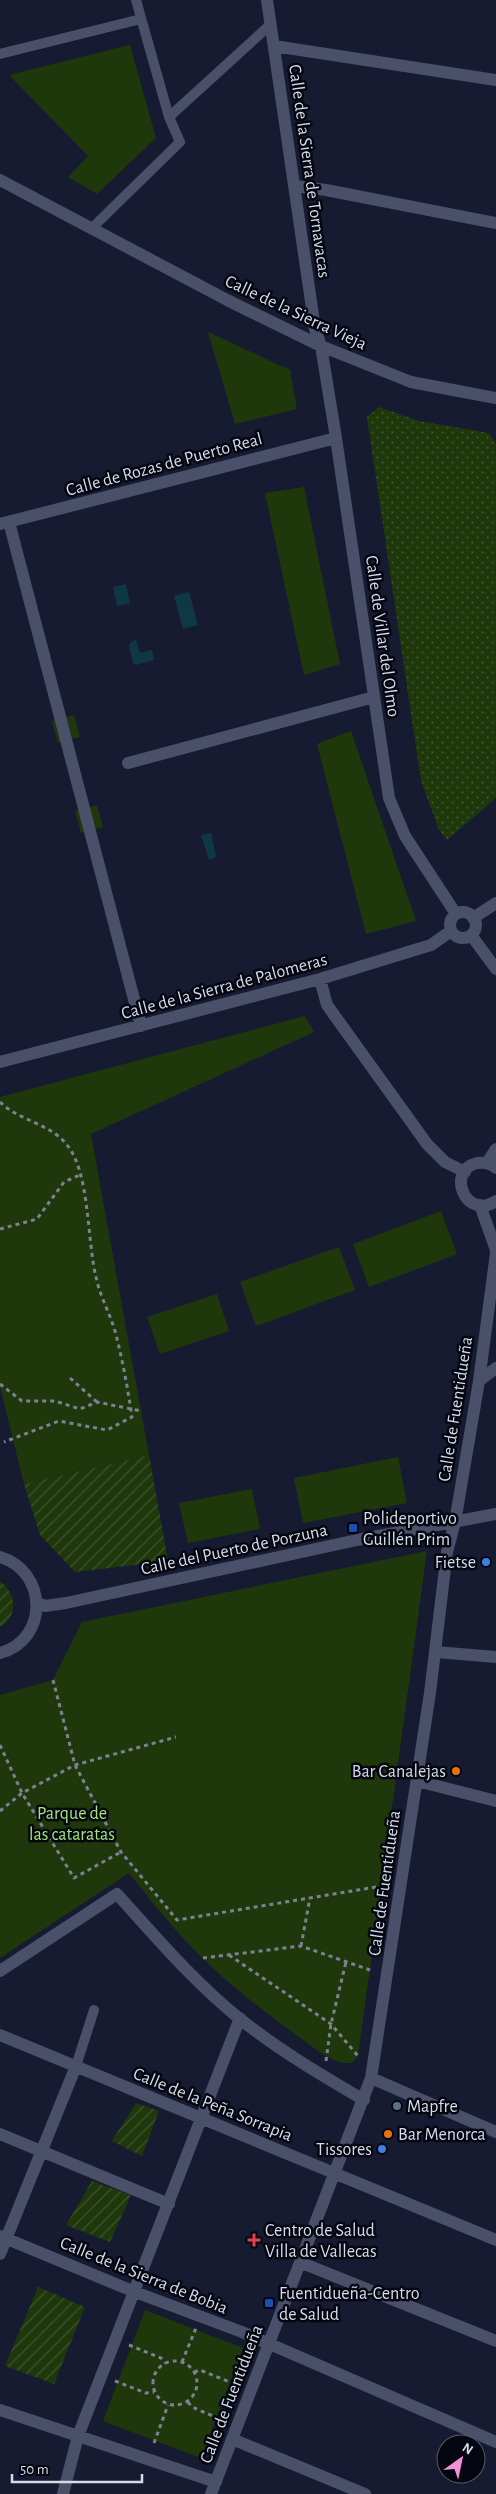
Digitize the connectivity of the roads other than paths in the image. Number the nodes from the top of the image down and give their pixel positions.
1 (136, 0) edge
2 (267, 0) edge
3 (141, 19) junction
4 (271, 24) junction
5 (274, 46) junction
6 (0, 54) edge
7 (496, 80) edge
8 (169, 117) junction
9 (0, 180) edge
10 (295, 186) junction
11 (496, 222) edge
12 (92, 228) junction
13 (321, 346) junction
14 (496, 398) edge
15 (336, 438) junction
16 (5, 523) edge
17 (374, 698) junction
18 (128, 763) dead end
19 (496, 903) edge
20 (456, 914) junction
21 (474, 918) junction
22 (452, 932) junction
23 (471, 935) junction
24 (496, 969) edge
25 (320, 979) junction
26 (141, 1026) junction
27 (0, 1062) edge
28 (496, 1149) edge
29 (491, 1165) edge
30 (464, 1172) junction
31 (496, 1201) edge
32 (480, 1205) junction
33 (496, 1252) edge
34 (496, 1368) edge
35 (478, 1381) junction
36 (496, 1514) edge
37 (455, 1522) junction
38 (1, 1555) edge
39 (38, 1603) junction
40 (436, 1652) junction
41 (0, 1653) edge
42 (496, 1657) edge
43 (417, 1781) junction
44 (496, 1801) edge
45 (0, 1971) edge
46 (94, 2010) dead end
47 (240, 2018) junction
48 (0, 2035) edge
49 (76, 2066) junction
50 (371, 2078) junction
51 (364, 2100) junction
52 (199, 2118) junction
53 (496, 2132) edge
54 (0, 2134) edge
55 (42, 2152) junction
56 (336, 2173) junction
57 (169, 2204) junction
58 (3, 2237) edge
59 (496, 2240) edge
60 (0, 2254) edge
61 (302, 2262) junction
62 (135, 2292) junction
63 (496, 2341) edge
64 (269, 2344) junction
65 (0, 2410) edge
66 (78, 2436) junction
67 (232, 2439) junction
68 (496, 2442) edge
69 (334, 2482) junction
70 (213, 2488) edge
71 (361, 2493) edge
72 (64, 2494) edge
73 (329, 2494) edge

1 - 3 lane
2 - 4 street, Calle de la Sierra de Tornavacas
3 - 6 lane
3 - 8 lane
4 - 5 street, Calle de la Sierra de Tornavacas
4 - 8 lane
5 - 7 street
5 - 10 street, Calle de la Sierra de Tornavacas
8 - 12 lane
9 - 12 street, Calle de la Sierra Vieja
10 - 11 street
10 - 13 street, Calle de la Sierra de Tornavacas
12 - 13 street, Calle de la Sierra Vieja
13 - 14 street, Calle de la Sierra Vieja
13 - 15 street, Calle de Villar del Olmo
15 - 16 street, Calle de Rozas de Puerto Real
15 - 17 street, Calle de Villar del Olmo
16 - 26 street
17 - 18 street
17 - 20 street, Calle de Villar del Olmo
19 - 21 street
20 - 21 street
20 - 22 street
21 - 23 street
22 - 23 street
22 - 25 street, Calle de la Sierra de Palomeras
23 - 24 street
25 - 26 street, Calle de la Sierra de Palomeras
25 - 30 street
26 - 27 street, Calle de la Sierra de Palomeras
28 - 29 street
29 - 30 street
30 - 32 street
31 - 32 street
32 - 33 street, Calle de Fuentidueña
33 - 35 street, Calle de Fuentidueña
34 - 35 street
35 - 37 street, Calle de Fuentidueña
36 - 37 street, Calle del Puerto de Porzuna
37 - 39 street, Calle del Puerto de Porzuna
37 - 40 street, Calle de Fuentidueña
38 - 39 street
39 - 41 street
40 - 42 street
40 - 43 street, Calle de Fuentidueña
43 - 44 street
43 - 50 street, Calle de Fuentidueña
45 - 47 street
46 - 49 lane
47 - 51 street
47 - 52 street
48 - 49 street, Calle de la Peña Sorrapia
49 - 52 street, Calle de la Peña Sorrapia
49 - 55 street
50 - 51 street, Calle de Fuentidueña
50 - 53 street
51 - 56 street, Calle de Fuentidueña
52 - 56 street, Calle de la Peña Sorrapia
52 - 57 street
54 - 55 street
55 - 57 street
55 - 58 street
56 - 59 street, Calle de la Peña Sorrapia
56 - 61 street, Calle de Fuentidueña
57 - 62 street
58 - 60 street
58 - 62 street, Calle de la Sierra de Bobia
61 - 63 street
61 - 64 street, Calle de Fuentidueña
62 - 64 street, Calle de la Sierra de Bobia
62 - 66 street
64 - 67 street, Calle de Fuentidueña
64 - 68 street, Calle de la Sierra de Bobia
65 - 66 street
66 - 70 street
66 - 72 street
67 - 69 street
67 - 70 street, Calle de Fuentidueña
69 - 71 street
69 - 73 street

